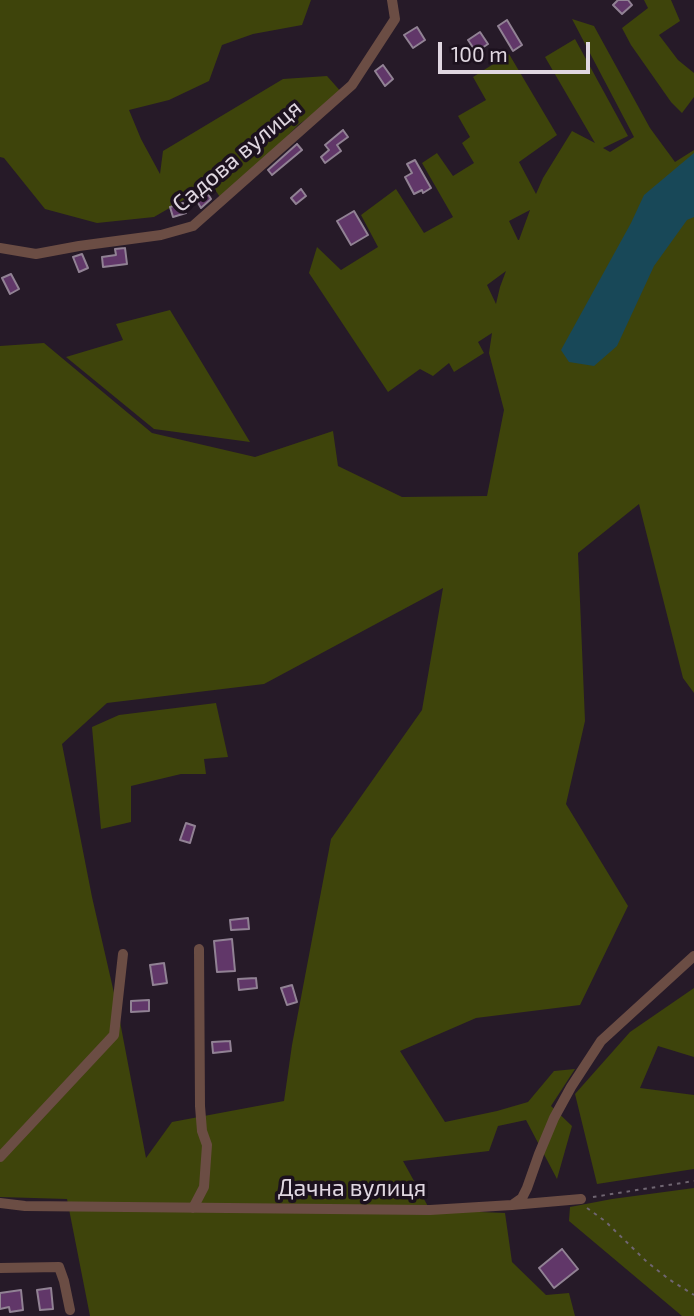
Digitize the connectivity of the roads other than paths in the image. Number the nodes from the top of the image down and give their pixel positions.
1 (392, 0) edge
2 (0, 248) edge
3 (199, 949) dead end
4 (122, 954) dead end
5 (694, 956) edge
6 (0, 1157) edge
7 (581, 1199) road end
8 (0, 1203) edge
9 (512, 1205) junction
10 (192, 1208) junction
11 (0, 1268) edge
12 (70, 1310) dead end

1 - 2 street, Садова вулиця
3 - 10 street
4 - 6 street
5 - 9 street
7 - 9 street, Дачна вулиця
8 - 10 street, Дачна вулиця
9 - 10 street, Дачна вулиця
11 - 12 street

